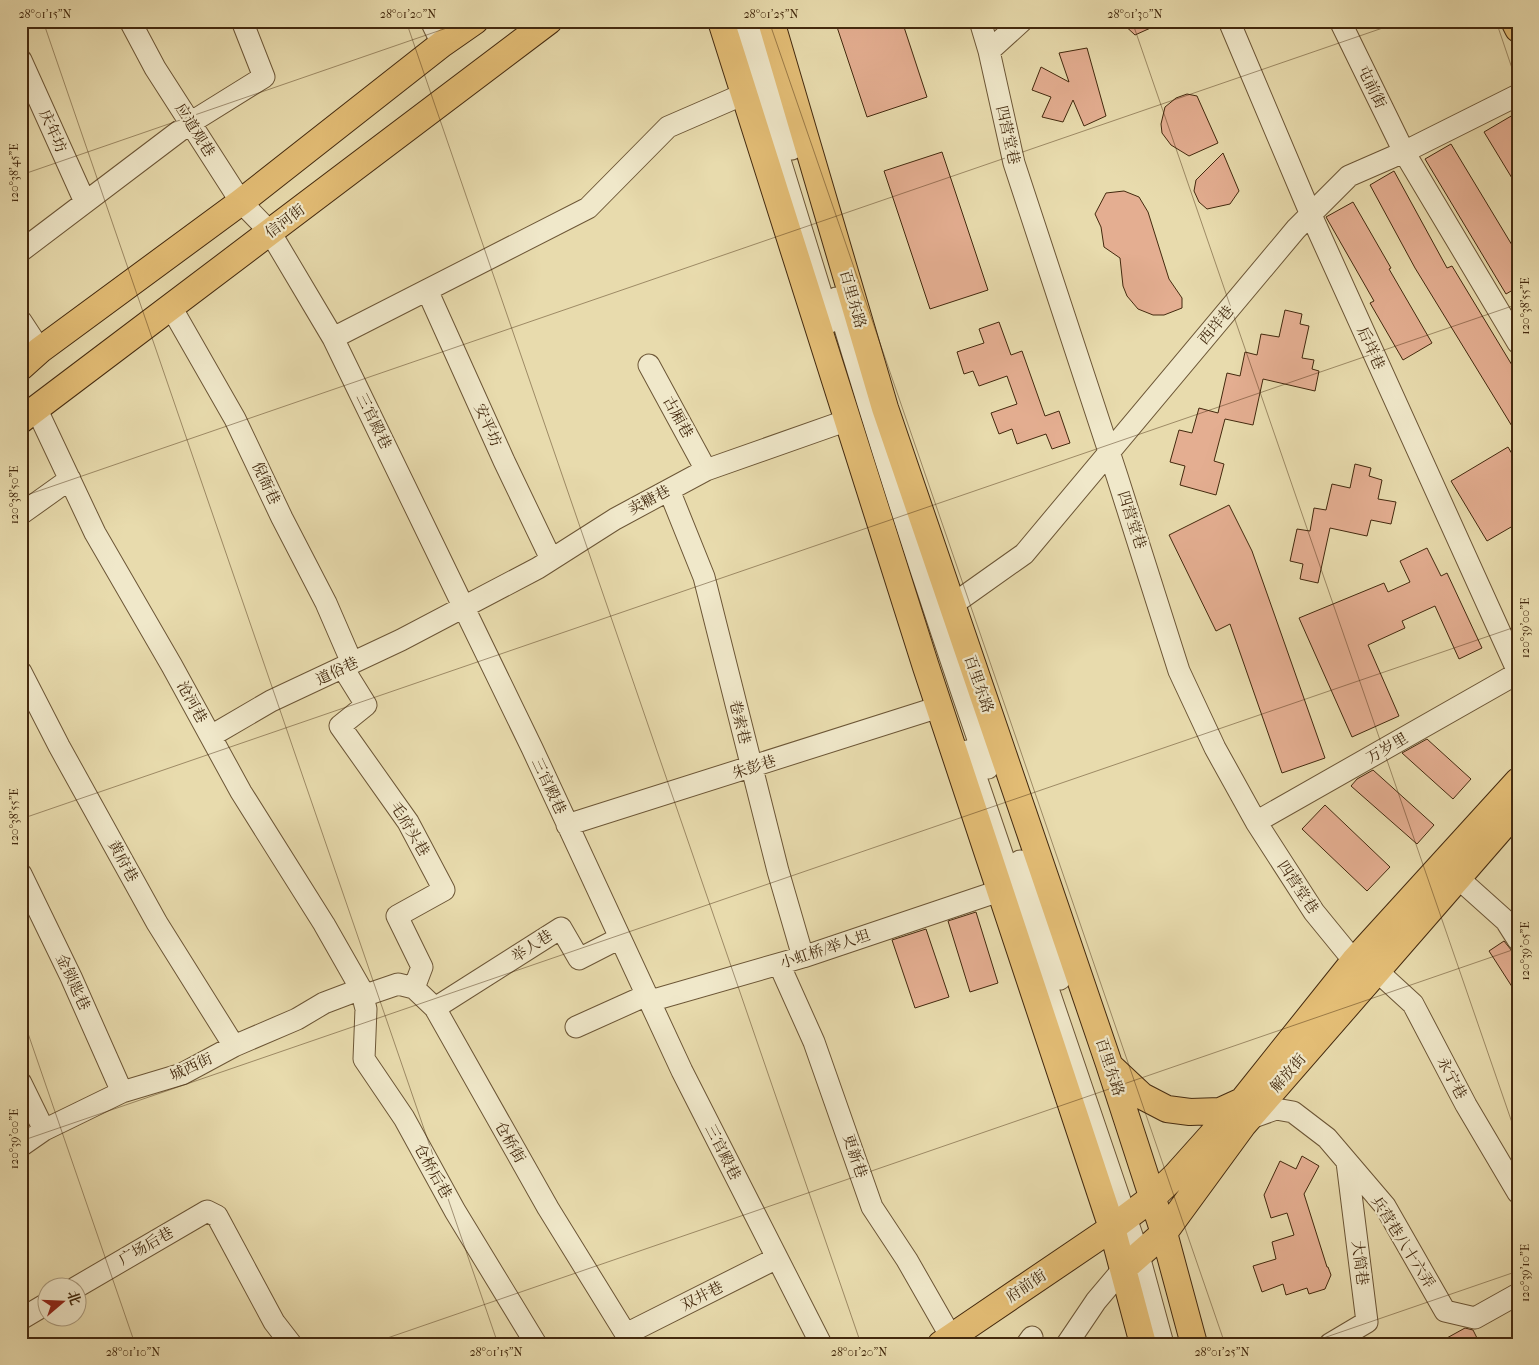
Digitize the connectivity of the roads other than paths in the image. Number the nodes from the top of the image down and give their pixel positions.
1 (130, 21) edge
2 (242, 21) edge
3 (549, 21) edge
4 (721, 21) edge
5 (737, 21) edge
6 (754, 21) edge
7 (771, 21) edge
8 (980, 21) edge
9 (1022, 21) edge
10 (1229, 21) edge
11 (1340, 21) edge
12 (1514, 21) edge
13 (468, 23) edge
14 (1518, 29) edge
15 (437, 32) edge
16 (989, 51) junction
17 (21, 60) edge
18 (744, 94) junction
19 (1518, 95) edge
20 (190, 123) junction
21 (1404, 152) junction
22 (85, 202) junction
23 (241, 202) junction
24 (1311, 215) junction
25 (270, 232) junction
26 (21, 251) edge
27 (426, 290) junction
28 (171, 307) junction
29 (21, 321) edge
30 (334, 338) junction
31 (1518, 343) edge
32 (31, 358) edge
33 (649, 365) dead end
34 (29, 414) edge
35 (848, 420) junction
36 (1110, 453) junction
37 (706, 470) junction
38 (70, 479) junction
39 (669, 490) junction
40 (21, 514) edge
41 (551, 559) junction
42 (463, 606) junction
43 (952, 606) junction
44 (348, 666) junction
45 (21, 672) edge
46 (1518, 673) edge
47 (939, 707) junction
48 (211, 736) junction
49 (752, 767) junction
50 (1518, 781) edge
51 (1518, 809) edge
52 (1256, 822) junction
53 (567, 825) junction
54 (21, 874) edge
55 (1458, 878) junction
56 (1000, 891) junction
57 (620, 938) junction
58 (1518, 940) edge
59 (803, 957) junction
60 (779, 964) junction
61 (1368, 969) junction
62 (414, 988) junction
63 (362, 993) junction
64 (648, 998) junction
65 (435, 1008) junction
66 (576, 1027) dead end
67 (234, 1046) junction
68 (1109, 1064) junction
69 (21, 1084) edge
70 (122, 1092) junction
71 (1245, 1110) junction
72 (44, 1130) junction
73 (21, 1146) edge
74 (1347, 1162) junction
75 (1518, 1193) edge
76 (1131, 1213) junction
77 (1144, 1251) junction
78 (777, 1258) junction
79 (88, 1280) edge
80 (1518, 1294) edge
81 (38, 1309) edge
82 (21, 1319) edge
83 (629, 1339) edge
84 (946, 1340) edge
85 (291, 1344) edge
86 (536, 1344) edge
87 (821, 1344) edge
88 (1067, 1344) edge
89 (1143, 1344) edge
90 (1163, 1344) edge
91 (1175, 1344) edge
92 (1194, 1344) edge
93 (1330, 1344) edge

1 - 20 street, 应道观巷
2 - 20 street
3 - 25 main road, 信河街
4 - 18 main road, 百里东路
5 - 76 street
6 - 76 street
7 - 43 main road, 百里东路
8 - 16 street, 四营堂巷
9 - 16 street
10 - 24 street, 后垟巷
11 - 21 street, 屯前街
12 - 14 main road
13 - 15 main road
15 - 23 main road
16 - 36 street, 四营堂巷
17 - 22 street, 庆年坊
18 - 27 street
18 - 35 main road, 百里东路
19 - 21 street, 西垟巷
20 - 22 street
20 - 23 street, 应道观巷
21 - 24 street, 西垟巷
21 - 31 street, 屯前街
22 - 26 street
23 - 25 street, 应道观巷
23 - 32 main road
24 - 36 street, 西垟巷
24 - 46 street, 后垟巷
25 - 28 main road, 信河街
25 - 30 street, 三官殿巷
27 - 30 street
27 - 41 street, 安平坊
28 - 34 main road, 信河街
28 - 44 street, 倪衙巷
29 - 32 street
30 - 42 street, 三官殿巷
33 - 37 street, 古厢巷
34 - 38 street, 沧河巷
35 - 37 street, 卖糖巷
35 - 47 main road, 百里东路
36 - 43 street, 西垟巷
36 - 52 street, 四营堂巷
37 - 39 street, 卖糖巷
38 - 40 street
38 - 48 street, 沧河巷
39 - 41 street, 卖糖巷
39 - 49 street, 卷索巷
41 - 42 street, 卖糖巷
42 - 44 street, 道俗巷
42 - 53 street, 三官殿巷
43 - 68 main road, 百里东路
44 - 48 street, 道俗巷
44 - 62 street, 毛府头巷
45 - 67 street, 黄府巷
46 - 52 street, 万岁里
47 - 49 street, 朱彭巷
47 - 56 main road, 百里东路
48 - 63 street, 沧河巷
49 - 53 street, 朱彭巷
49 - 59 street, 卷索巷
50 - 61 main road, 解放街
51 - 55 main road, 解放街
52 - 61 street, 四营堂巷
53 - 57 street, 三官殿巷
54 - 70 street, 金锁匙巷
55 - 58 street
55 - 61 main road, 解放街
56 - 59 street, 小虹桥/举人坦
56 - 76 main road, 百里东路
57 - 64 street, 三官殿巷
57 - 65 street, 举人巷
59 - 60 street, 小虹桥/举人坦
60 - 64 street, 小虹桥/举人坦
60 - 84 street, 更新巷
61 - 71 main road, 解放街
61 - 75 street, 永宁巷
62 - 63 street
62 - 65 street, 仓桥街
63 - 67 street, 城西街
63 - 86 street, 仓桥后巷
64 - 66 street, 小虹桥/举人坦
64 - 78 street, 三官殿巷
65 - 83 street, 仓桥街
67 - 70 street, 城西街
68 - 71 main road
68 - 76 main road, 百里东路
69 - 72 street
70 - 72 street, 城西街
71 - 74 street, 兵营巷八十六弄
71 - 76 main road, 解放街
71 - 77 main road, 解放街
72 - 73 street, 城西街
74 - 80 street, 兵营巷八十六弄
74 - 93 street, 大简巷
76 - 77 main road, 百里东路
76 - 77 main road, 百里东路
76 - 84 main road, 府前街
77 - 88 street, 解放街
77 - 89 main road, 百里东路
77 - 90 street
77 - 91 street
77 - 92 main road, 百里东路
78 - 83 street, 双井巷
78 - 87 street, 三官殿巷
79 - 85 street, 广场后巷
81 - 82 street

